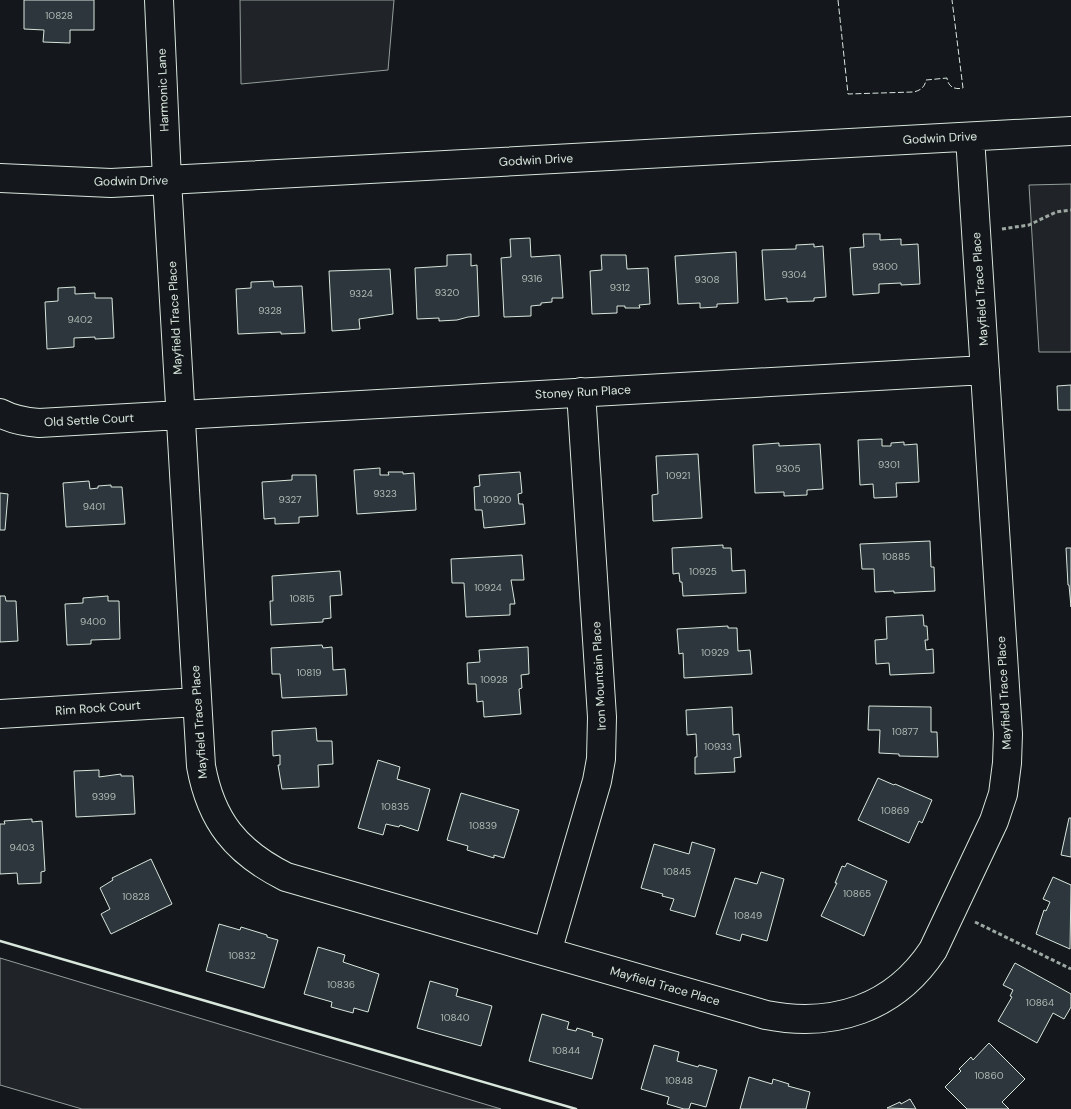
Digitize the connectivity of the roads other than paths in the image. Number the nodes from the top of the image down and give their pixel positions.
1 (159, 0) edge
2 (1071, 131) edge
3 (970, 137) junction
4 (0, 178) edge
5 (167, 180) junction
6 (985, 370) junction
7 (581, 392) junction
8 (0, 413) edge
9 (180, 415) junction
10 (197, 702) junction
11 (0, 714) edge
12 (547, 952) junction

1 - 5 street, Harmonic Lane
2 - 3 street, Godwin Drive
3 - 5 street, Godwin Drive
3 - 6 street, Mayfield Trace Place
4 - 5 street, Godwin Drive
5 - 9 street, Mayfield Trace Place
6 - 7 street, Stoney Run Place
6 - 12 street, Mayfield Trace Place
7 - 9 street, Stoney Run Place
7 - 12 street, Iron Mountain Place
8 - 9 street, Old Settle Court
9 - 10 street, Mayfield Trace Place
10 - 11 street, Rim Rock Court
10 - 12 street, Mayfield Trace Place

